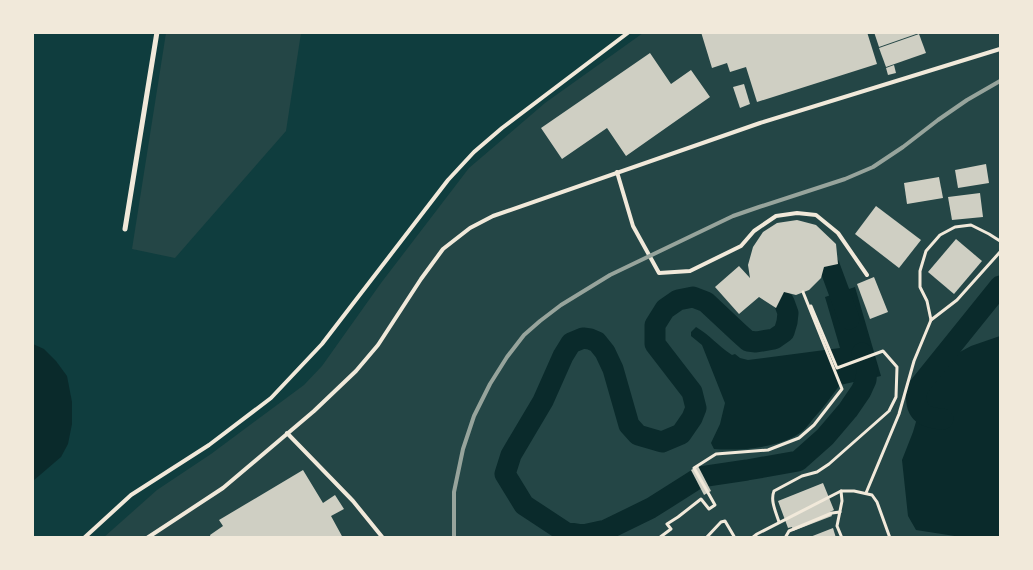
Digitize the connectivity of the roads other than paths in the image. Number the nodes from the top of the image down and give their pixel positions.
1 (157, 32) edge
2 (629, 32) edge
3 (1000, 49) edge
4 (617, 172) junction
5 (125, 228) dead end
6 (867, 275) dead end
7 (287, 433) junction
8 (84, 538) edge
9 (147, 538) edge
10 (383, 538) edge

1 - 5 street
2 - 8 lane
3 - 4 lane
4 - 6 lane
4 - 7 lane
7 - 9 lane
7 - 10 lane

